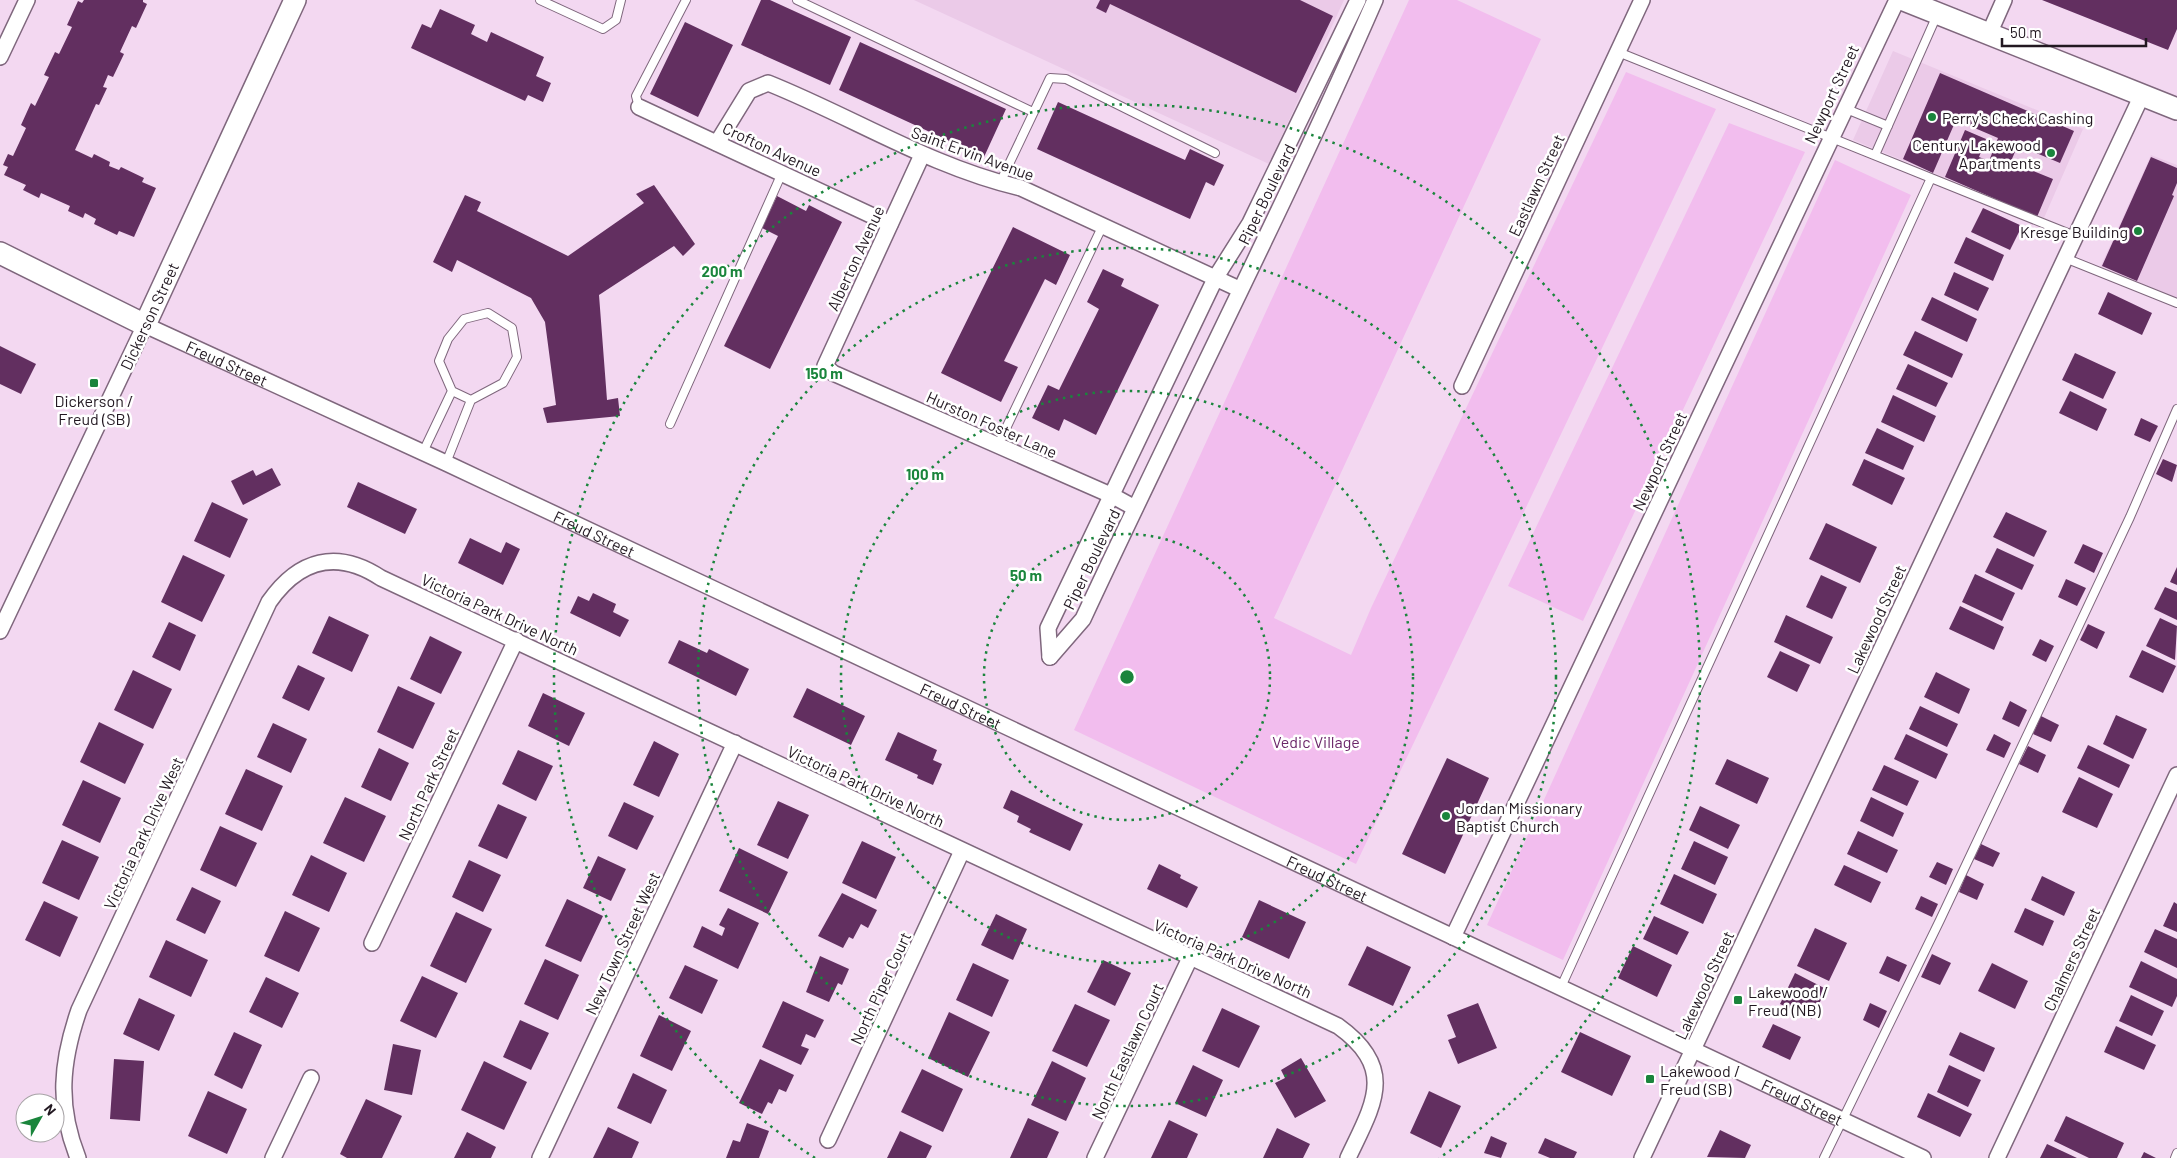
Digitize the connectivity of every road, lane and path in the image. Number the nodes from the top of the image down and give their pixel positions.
1 (27, 0) edge
2 (295, 0) edge
3 (540, 0) edge
4 (621, 0) edge
5 (686, 0) edge
6 (797, 0) edge
7 (1358, 0) edge
8 (1376, 0) edge
9 (1642, 0) edge
10 (1896, 0) edge
11 (1904, 0) edge
12 (2004, 0) edge
13 (1938, 14) junction
14 (1989, 34) junction
15 (1618, 52) junction
16 (0, 57) edge
17 (2142, 95) junction
18 (640, 107) joint
19 (1844, 108) junction
20 (2177, 110) edge
21 (1033, 112) junction
22 (1888, 126) junction
23 (1831, 137) junction
24 (716, 143) junction
25 (1214, 153) dead end
26 (922, 155) junction
27 (1875, 155) junction
28 (782, 173) junction
29 (1931, 178) junction
30 (1000, 183) junction
31 (890, 224) junction
32 (1103, 225) junction
33 (2075, 236) junction
34 (0, 253) edge
35 (2065, 258) junction
36 (1216, 277) junction
37 (1239, 288) junction
38 (2177, 303) edge
39 (145, 325) junction
40 (833, 373) joint
41 (1462, 386) dead end
42 (452, 391) junction
43 (471, 400) junction
44 (2177, 409) edge
45 (670, 424) dead end
46 (998, 445) junction
47 (424, 452) junction
48 (446, 463) junction
49 (1113, 496) junction
50 (1135, 508) junction
51 (330, 561) joint
52 (0, 631) edge
53 (516, 640) junction
54 (735, 743) junction
55 (2177, 775) edge
56 (962, 851) junction
57 (1453, 937) junction
58 (372, 943) dead end
59 (1190, 958) junction
60 (1561, 987) junction
61 (1693, 1050) junction
62 (311, 1078) dead end
63 (1842, 1120) junction
64 (828, 1140) dead end
65 (2177, 1153) edge
66 (78, 1158) edge
67 (273, 1158) edge
68 (540, 1158) edge
69 (1096, 1158) edge
70 (1348, 1158) edge
71 (1642, 1158) edge
72 (1824, 1158) edge
73 (1923, 1158) edge
74 (1997, 1158) edge
75 (2175, 1158) edge

1 - 16 street
2 - 39 street, Dickerson Street
3 - 4 lane
5 - 18 lane
6 - 21 lane
7 - 36 street, Piper Boulevard
8 - 37 street, Piper Boulevard
9 - 15 street, Eastlawn Street
10 - 19 street, Newport Street
11 - 13 street
12 - 14 street
13 - 14 street
13 - 22 lane
14 - 17 street
15 - 23 lane
15 - 41 street, Eastlawn Street
17 - 20 street
17 - 33 street, Lakewood Street
18 - 24 street, Crofton Avenue
19 - 22 lane
19 - 23 street, Newport Street
21 - 25 lane
21 - 30 lane
22 - 27 lane
23 - 27 lane
23 - 57 street, Newport Street
24 - 26 street, Saint Ervin Avenue
24 - 28 street, Crofton Avenue
26 - 30 street, Saint Ervin Avenue
26 - 31 street, Alberton Avenue
27 - 29 lane
28 - 31 street, Crofton Avenue
28 - 45 lane
29 - 33 lane
29 - 60 lane
30 - 32 street, Saint Ervin Avenue
31 - 40 street, Alberton Avenue
32 - 36 street, Saint Ervin Avenue
32 - 46 lane
33 - 35 street, Lakewood Street
34 - 39 street, Freud Street
35 - 38 lane
35 - 61 street, Lakewood Street
36 - 37 street, Saint Ervin Avenue
36 - 49 street, Piper Boulevard
37 - 50 street, Piper Boulevard
39 - 47 street, Freud Street
39 - 52 street, Dickerson Street
40 - 46 street, Hurston Foster Lane
42 - 43 lane
42 - 43 lane
42 - 47 lane
43 - 48 lane
44 - 63 lane
46 - 49 street, Hurston Foster Lane
47 - 48 street, Freud Street
48 - 57 street, Freud Street
49 - 50 street, Hurston Foster Lane
49 - 50 street, Piper Boulevard
51 - 53 street, Victoria Park Drive North
51 - 66 street, Victoria Park Drive West
53 - 54 street, Victoria Park Drive North
53 - 58 street, North Park Street
54 - 56 street, Victoria Park Drive North
54 - 68 street, New Town Street West
55 - 74 street, Chalmers Street
56 - 59 street, Victoria Park Drive North
56 - 64 street, North Piper Court
57 - 60 street, Freud Street
59 - 69 street, North Eastlawn Court
59 - 70 street, Victoria Park Drive North
60 - 61 street, Freud Street
61 - 63 street, Freud Street
61 - 71 street, Lakewood Street
62 - 67 street
63 - 72 lane
63 - 73 street, Freud Street
65 - 75 lane

